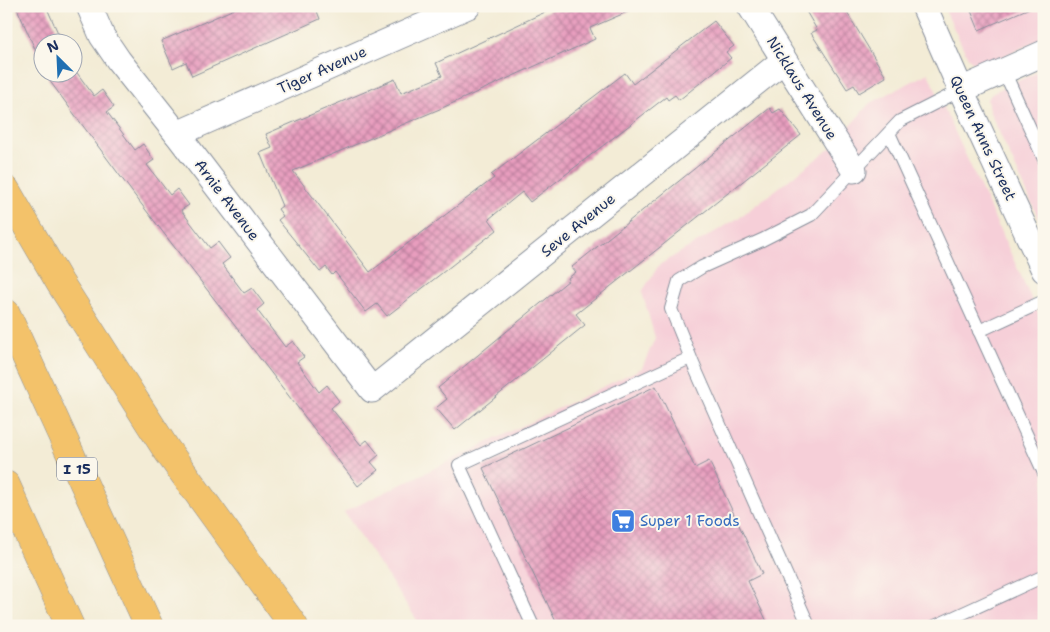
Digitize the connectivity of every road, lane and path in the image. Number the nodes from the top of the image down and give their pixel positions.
1 (89, 6) edge
2 (468, 6) edge
3 (750, 6) edge
4 (924, 6) edge
5 (1044, 53) edge
6 (784, 60) junction
7 (1004, 71) junction
8 (961, 90) junction
9 (889, 133) junction
10 (176, 134) junction
11 (1044, 159) edge
12 (854, 170) junction
13 (6, 190) edge
14 (1044, 270) edge
15 (1044, 301) edge
16 (6, 313) edge
17 (979, 331) junction
18 (690, 358) junction
19 (372, 390) joint
20 (1044, 474) edge
21 (6, 485) edge
22 (1044, 576) edge
23 (70, 626) edge
24 (149, 626) edge
25 (294, 626) edge
26 (533, 626) edge
27 (809, 626) edge
28 (935, 626) edge

1 - 10 street, Arnie Avenue
2 - 10 street, Tiger Avenue
3 - 6 street, Nicklaus Avenue
4 - 8 street, Queen Anns Street
5 - 7 street
6 - 12 street, Nicklaus Avenue
6 - 19 street, Seve Avenue
7 - 8 street
7 - 11 lane
8 - 9 lane
8 - 14 street, Queen Anns Street
9 - 12 lane
9 - 17 lane
10 - 19 street, Arnie Avenue
12 - 18 lane
13 - 25 highway
15 - 17 lane
16 - 24 highway, I 15
17 - 20 lane
18 - 26 lane
18 - 27 lane
21 - 23 highway
22 - 28 lane

